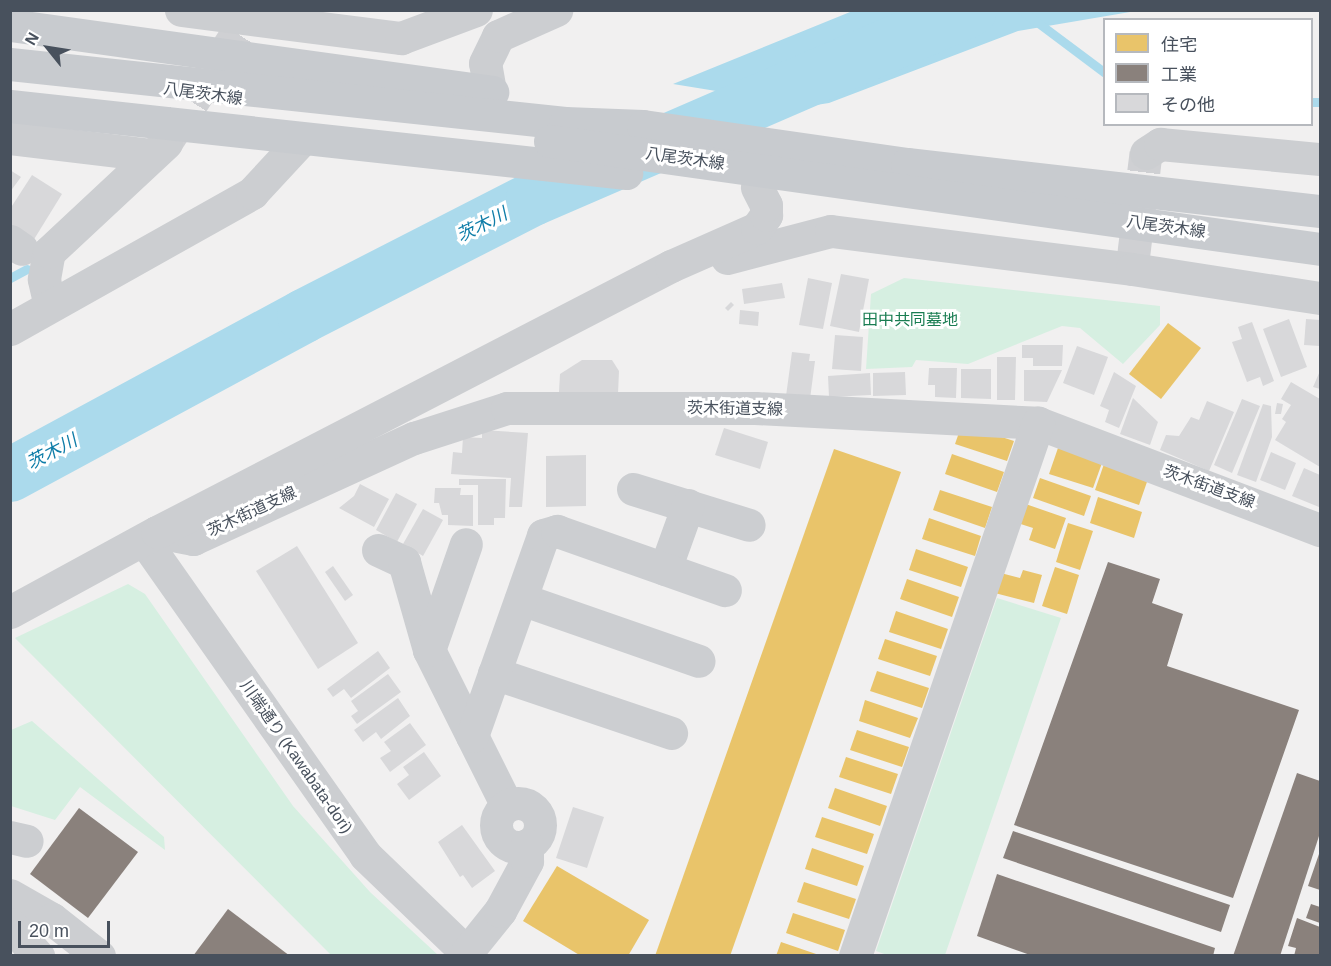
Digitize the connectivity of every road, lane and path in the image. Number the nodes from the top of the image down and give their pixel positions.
1 (181, 10) edge
2 (476, 10) edge
3 (556, 10) edge
4 (10, 26) edge
5 (10, 64) edge
6 (50, 68) junction
7 (490, 91) junction
8 (10, 106) edge
9 (643, 126) junction
10 (10, 138) edge
11 (302, 140) junction
12 (1146, 153) dead end
13 (1320, 159) edge
14 (827, 186) junction
15 (757, 187) junction
16 (1320, 211) edge
17 (1320, 249) edge
18 (671, 266) junction
19 (1320, 298) edge
20 (50, 306) junction
21 (10, 329) edge
22 (1038, 423) junction
23 (633, 489) dead end
24 (688, 505) junction
25 (749, 525) dead end
26 (1320, 530) edge
27 (150, 536) junction
28 (466, 544) dead end
29 (378, 550) dead end
30 (666, 569) junction
31 (725, 590) dead end
32 (521, 599) junction
33 (10, 612) edge
34 (429, 650) junction
35 (699, 661) dead end
36 (494, 673) junction
37 (671, 733) dead end
38 (472, 736) junction
39 (10, 895) edge
40 (10, 924) edge
41 (469, 954) edge
42 (98, 955) edge
43 (38, 956) edge
44 (855, 956) edge

1 - 2 street
3 - 7 street
4 - 7 main road
5 - 6 main road, 八尾茨木線
6 - 9 main road, 八尾茨木線
6 - 14 main road, 八尾茨木線
7 - 9 main road
8 - 11 main road
9 - 16 main road, 八尾茨木線
10 - 20 street
11 - 15 main road
11 - 20 street
12 - 13 street
14 - 15 main road
14 - 17 main road, 八尾茨木線
15 - 18 street
18 - 19 street
18 - 27 street
20 - 21 street
22 - 26 street, 茨木街道支線
22 - 27 street, 茨木街道支線
22 - 44 street
23 - 24 street
24 - 25 street
24 - 30 street
27 - 33 street
27 - 41 street, 川端通り (Kawabata-dori)
28 - 34 street
29 - 34 street
30 - 31 street
30 - 32 street
32 - 35 street
32 - 36 street
34 - 38 street
36 - 37 street
36 - 38 street
38 - 41 street
39 - 42 street
40 - 43 street

